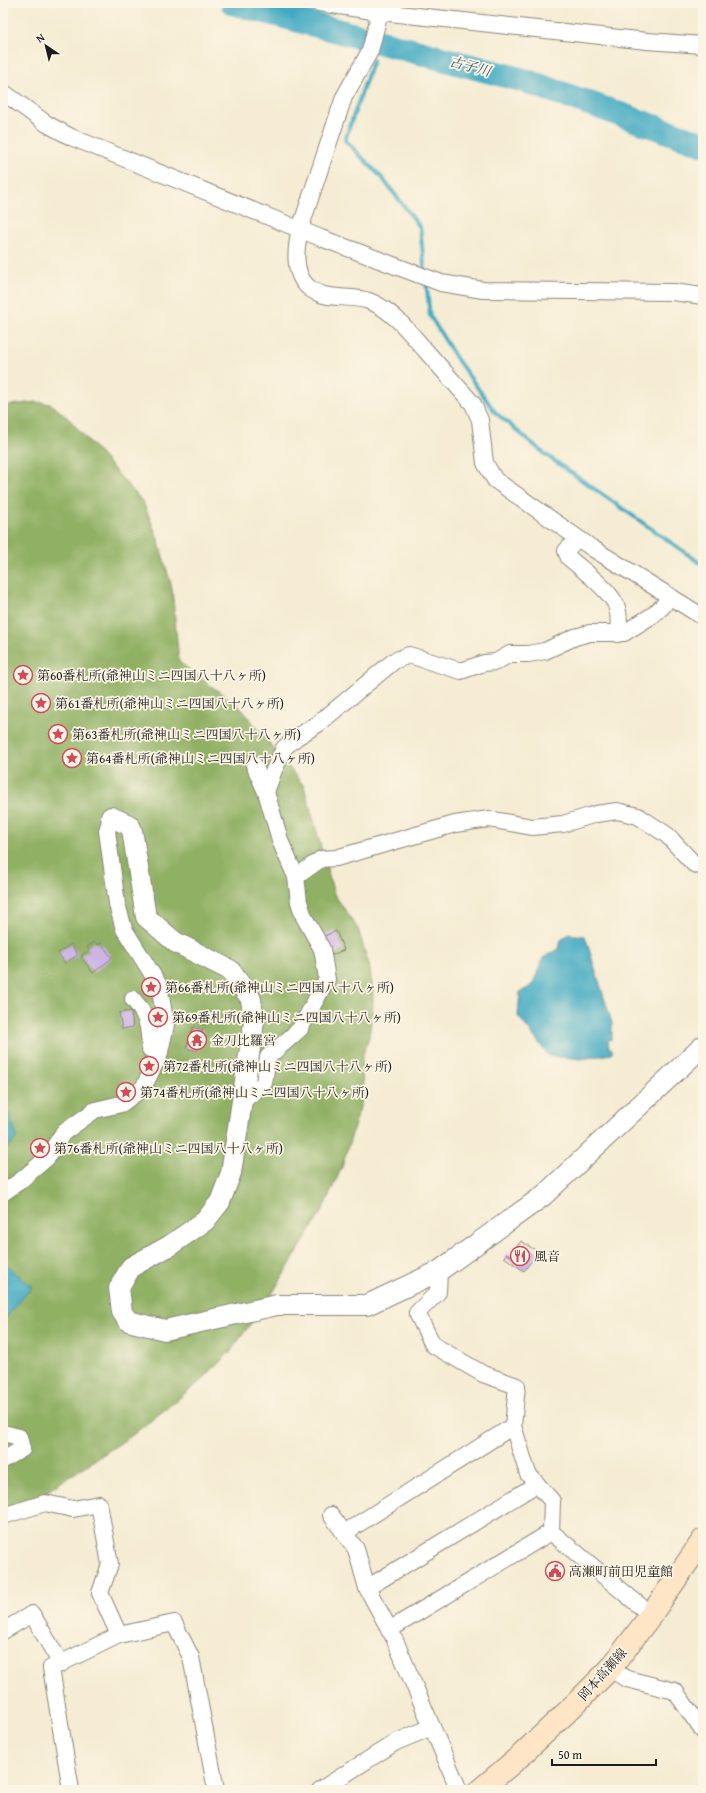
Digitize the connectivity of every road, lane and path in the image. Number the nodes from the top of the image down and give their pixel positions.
1 (319, 3) edge
2 (379, 18) junction
3 (703, 45) edge
4 (3, 92) edge
5 (300, 229) junction
6 (703, 296) edge
7 (577, 538) junction
8 (670, 596) junction
9 (703, 617) edge
10 (618, 634) junction
11 (254, 765) dead end
12 (266, 792) junction
13 (111, 818) joint
14 (703, 867) edge
15 (296, 877) junction
16 (134, 999) dead end
17 (703, 1046) edge
18 (160, 1052) junction
19 (242, 1102) junction
20 (3, 1193) edge
21 (439, 1271) junction
22 (513, 1426) junction
23 (3, 1433) edge
24 (3, 1460) edge
25 (537, 1484) junction
26 (331, 1515) dead end
27 (3, 1516) edge
28 (551, 1532) junction
29 (344, 1533) junction
30 (703, 1540) edge
31 (367, 1588) junction
32 (651, 1614) junction
33 (389, 1630) junction
34 (3, 1631) edge
35 (120, 1635) junction
36 (61, 1664) junction
37 (610, 1669) junction
38 (432, 1727) junction
39 (703, 1731) edge
40 (71, 1790) edge
41 (216, 1790) edge
42 (320, 1790) edge
43 (459, 1790) edge
44 (480, 1790) edge

1 - 2 street
2 - 3 street
2 - 5 street
4 - 5 street
5 - 6 street
5 - 7 street
7 - 8 street
7 - 10 street
8 - 9 street
8 - 10 street
10 - 12 street
11 - 12 street
12 - 15 street
13 - 18 street
13 - 19 street
14 - 15 street
15 - 19 street
16 - 18 street
17 - 21 street
18 - 20 street
19 - 21 street
21 - 22 street
22 - 25 street
22 - 29 street
23 - 24 street
25 - 28 street
25 - 31 street
26 - 29 street
27 - 35 street
28 - 32 street
28 - 33 street
29 - 31 street
30 - 32 main road, 岡本高瀬線
31 - 33 street
32 - 37 main road, 岡本高瀬線
33 - 38 street
34 - 36 street
35 - 36 street
35 - 41 street
36 - 40 street
37 - 39 street
37 - 44 main road, 岡本高瀬線
38 - 42 street
38 - 43 street

